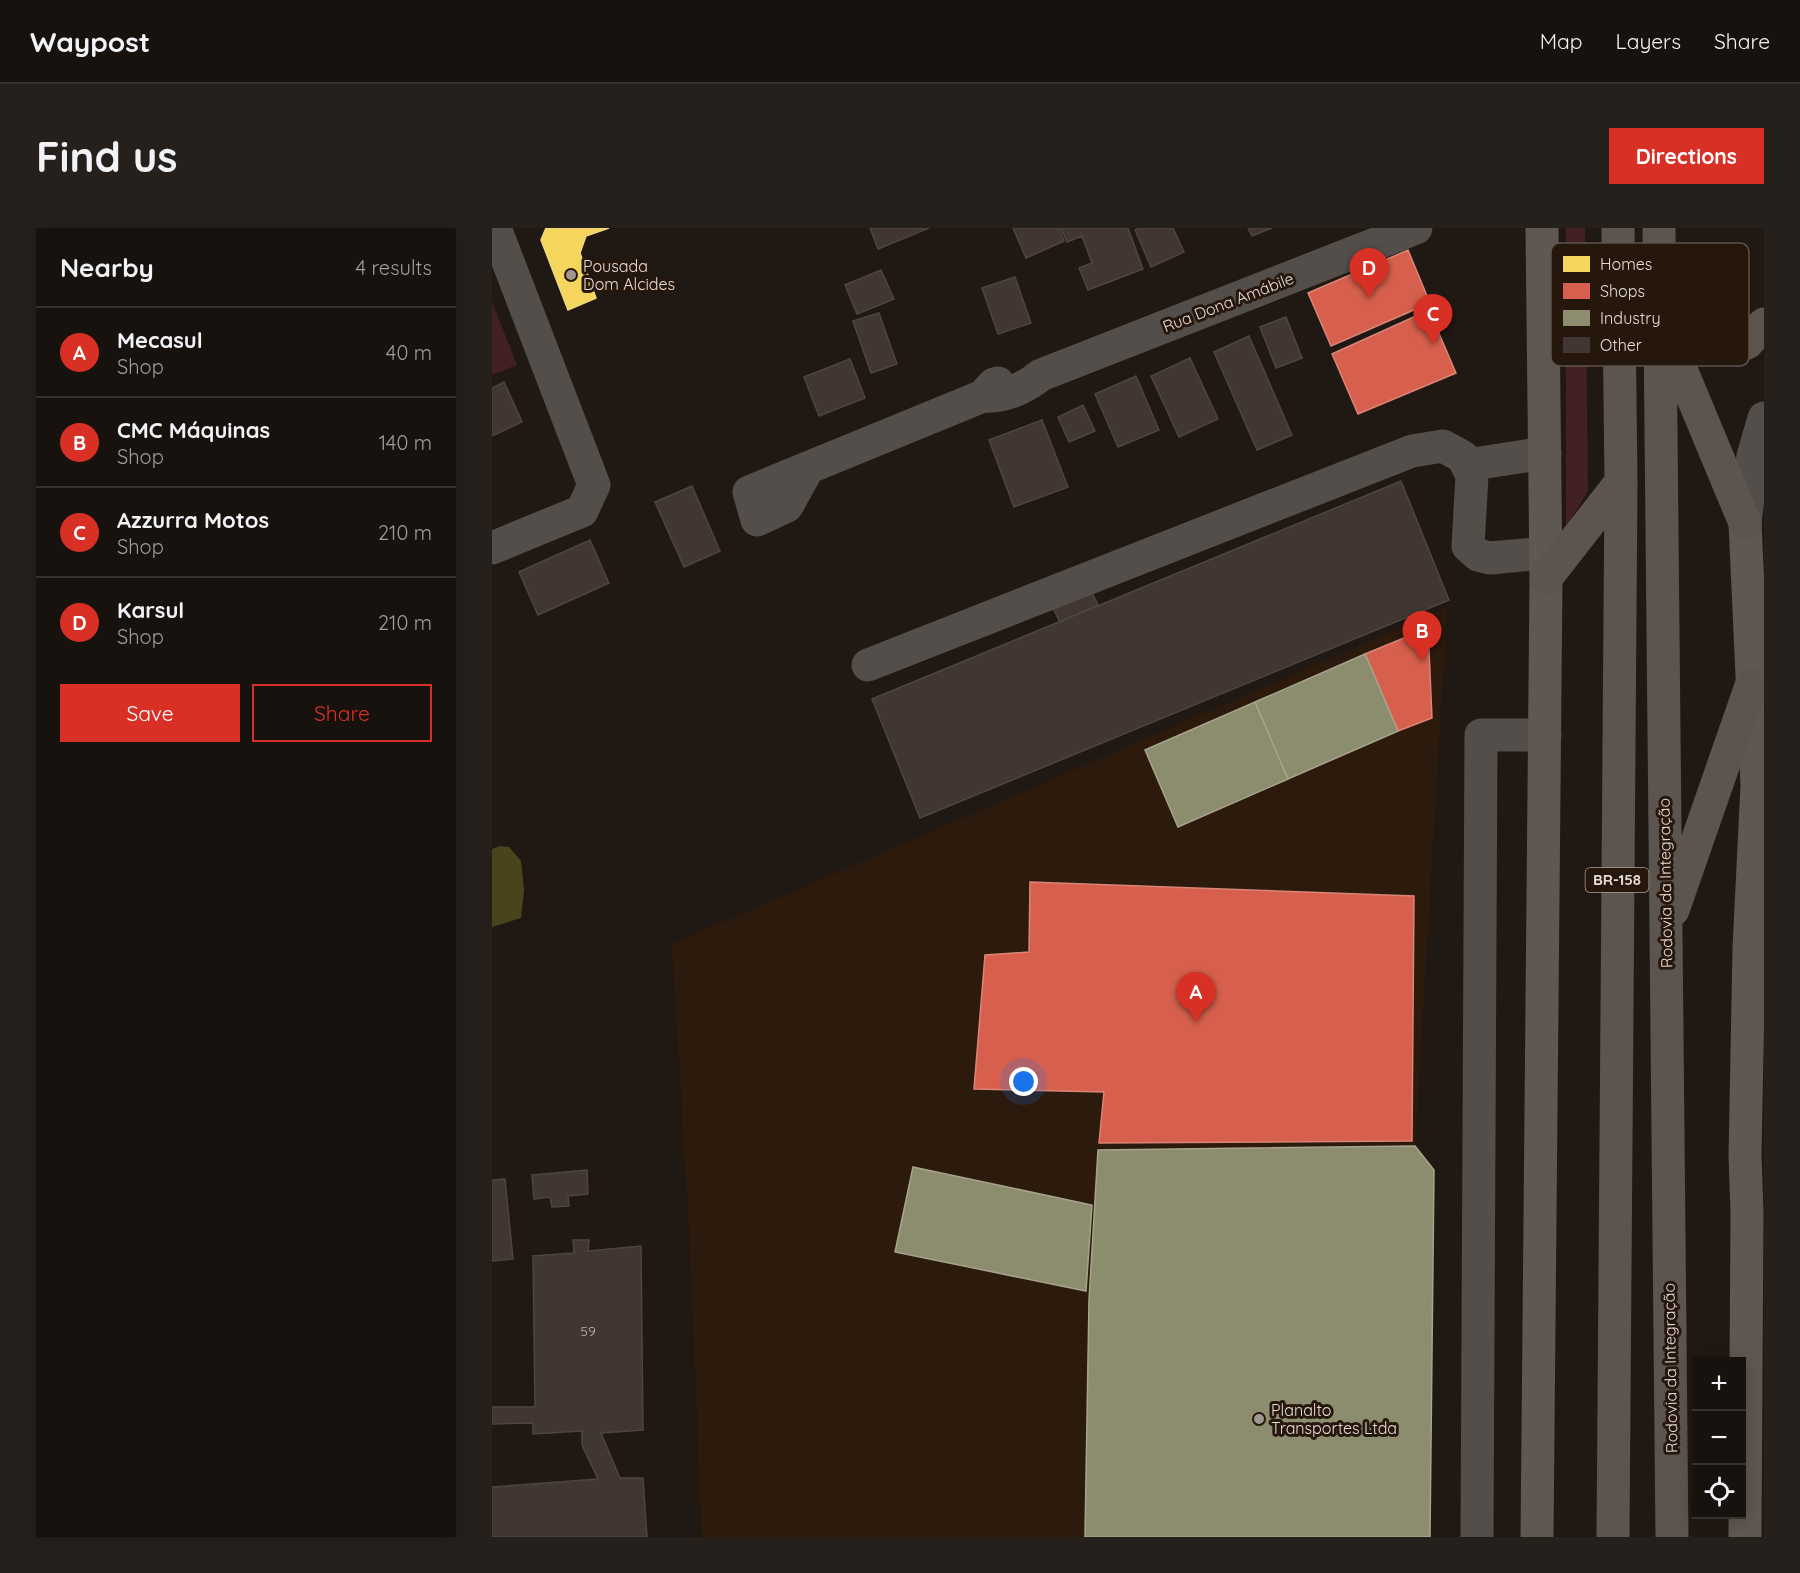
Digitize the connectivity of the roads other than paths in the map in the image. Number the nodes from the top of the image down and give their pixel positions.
1 (495, 228) edge
2 (1416, 228) edge
3 (1542, 228) edge
4 (1618, 228) edge
5 (1618, 243) edge
6 (1764, 324) edge
7 (1749, 340) edge
8 (1620, 366) edge
9 (1659, 366) edge
10 (1679, 366) edge
11 (1764, 418) edge
12 (1545, 453) junction
13 (1467, 465) junction
14 (808, 468) dead end
15 (1621, 482) junction
16 (1745, 523) junction
17 (492, 548) edge
18 (1546, 566) junction
19 (868, 665) dead end
20 (1751, 686) junction
21 (1545, 735) junction
22 (1665, 932) junction
23 (1477, 1537) edge
24 (1537, 1537) edge
25 (1612, 1537) edge
26 (1672, 1537) edge
27 (1745, 1537) edge

1 - 17 street
2 - 14 street, Rua Dona Amábile
3 - 12 main road
4 - 5 highway, BR-158
6 - 7 highway, BR-158
8 - 15 highway, BR-158
9 - 22 highway, Rodovia da Integração / BR-158
10 - 16 highway, BR-158
11 - 16 street, BR-158
12 - 13 street
12 - 18 main road
13 - 18 street
13 - 19 street
15 - 18 highway
15 - 25 highway, BR-158
16 - 20 main road, BR-158
18 - 21 main road
20 - 22 highway, BR-158
20 - 27 main road, BR-158
21 - 23 street
21 - 24 main road
22 - 26 highway, Rodovia da Integração / BR-158

